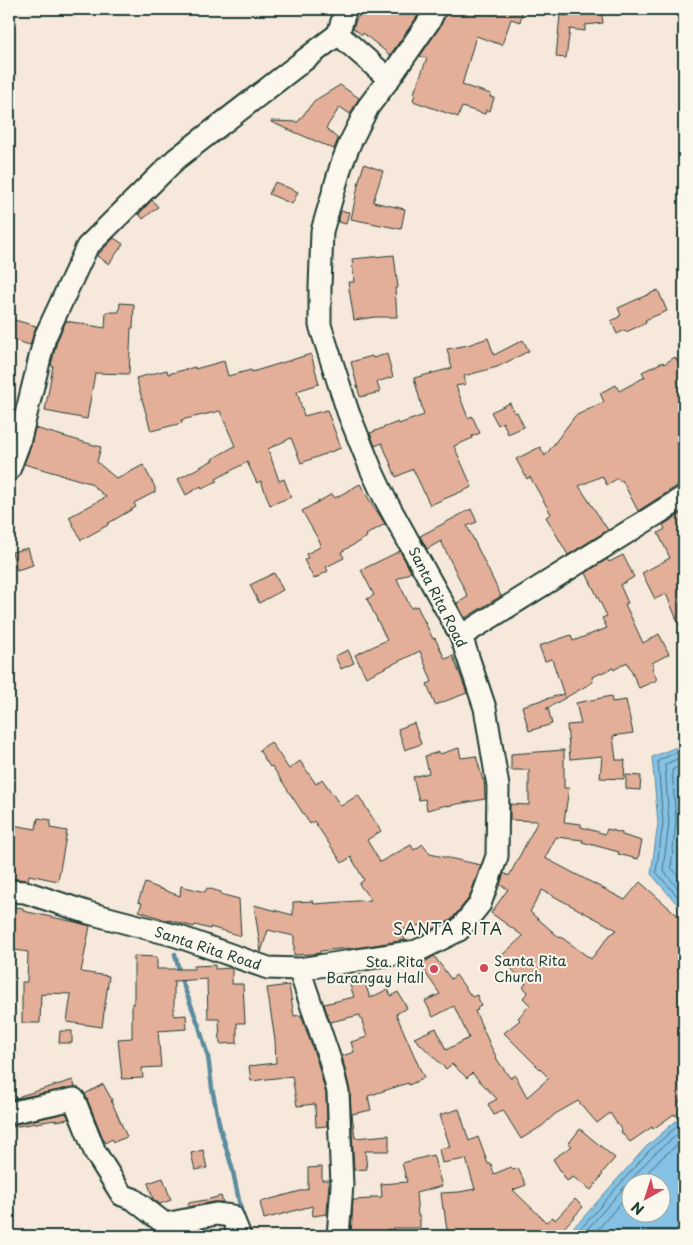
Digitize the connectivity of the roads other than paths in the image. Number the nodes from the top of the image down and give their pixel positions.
1 (346, 9) edge
2 (435, 9) edge
3 (338, 34) junction
4 (389, 79) junction
5 (9, 470) edge
6 (684, 498) edge
7 (461, 636) junction
8 (9, 891) edge
9 (299, 969) junction
10 (9, 1113) edge
11 (240, 1236) edge
12 (338, 1236) edge

1 - 3 street
2 - 4 street, Santa Rita Road
3 - 4 street
3 - 5 street
4 - 7 street, Santa Rita Road
6 - 7 street
7 - 9 street, Santa Rita Road
8 - 9 street, Santa Rita Road
9 - 12 street
10 - 11 street

